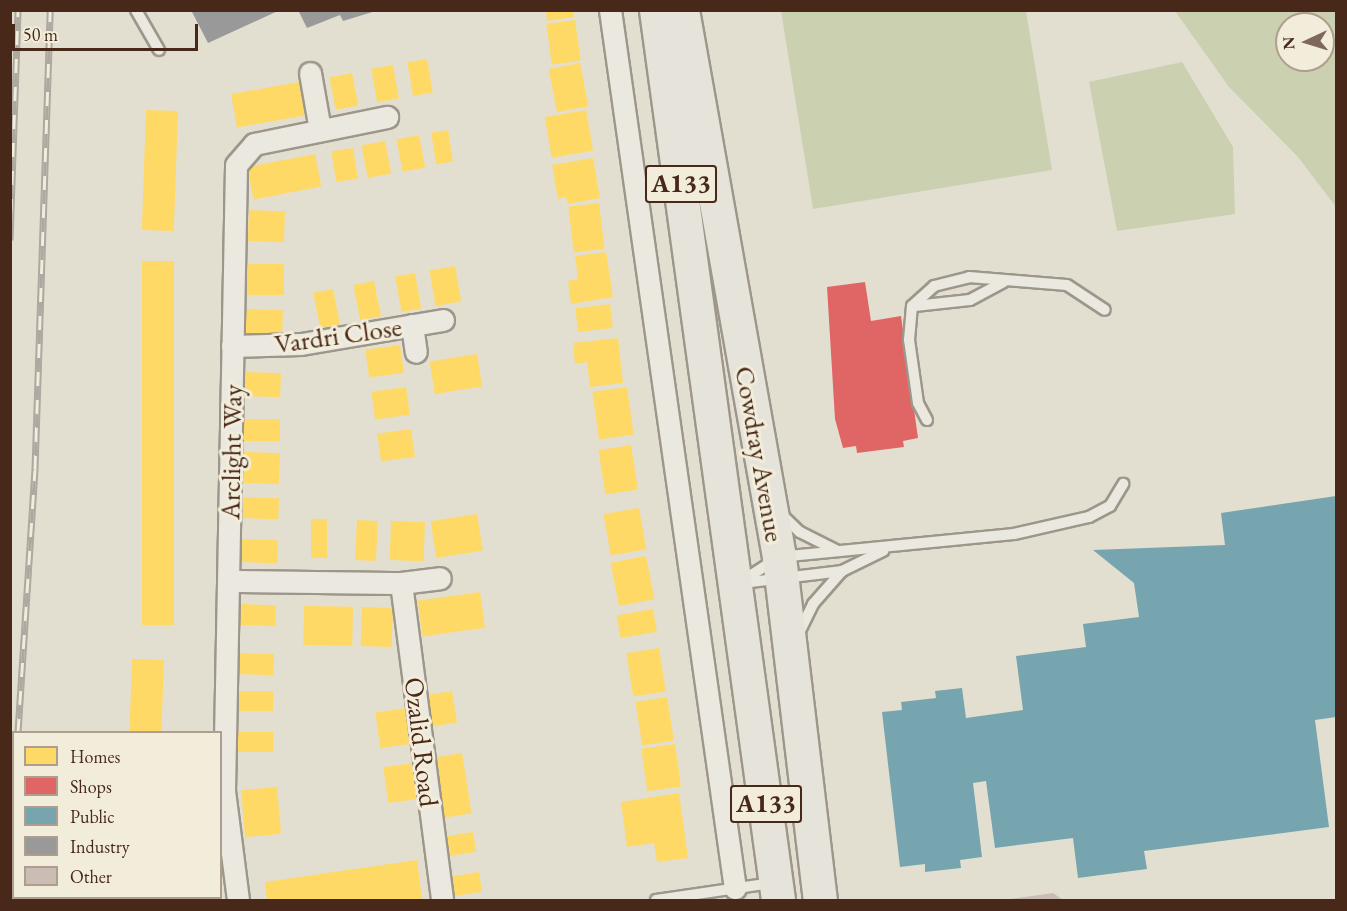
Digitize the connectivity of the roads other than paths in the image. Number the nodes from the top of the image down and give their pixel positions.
1 (136, 10) edge
2 (610, 10) edge
3 (656, 10) edge
4 (682, 10) edge
5 (159, 50) dead end
6 (310, 74) dead end
7 (387, 117) dead end
8 (320, 130) junction
9 (1004, 282) junction
10 (912, 306) junction
11 (1105, 310) dead end
12 (443, 320) dead end
13 (412, 325) junction
14 (232, 346) junction
15 (416, 352) dead end
16 (927, 420) dead end
17 (1123, 484) dead end
18 (770, 504) junction
19 (887, 550) junction
20 (837, 551) junction
21 (780, 567) junction
22 (842, 571) junction
23 (440, 578) dead end
24 (229, 581) junction
25 (401, 583) junction
26 (739, 583) junction
27 (789, 647) junction
28 (735, 888) junction
29 (819, 889) edge
30 (777, 892) edge
31 (238, 900) edge
32 (442, 900) edge
33 (656, 900) edge

1 - 5 lane
2 - 28 street
3 - 26 main road, Cowdray Avenue / A133
4 - 18 main road, Cowdray Avenue / A133
6 - 8 street
7 - 8 street, Arclight Way
8 - 14 street, Arclight Way
9 - 10 lane
9 - 10 lane
9 - 11 lane
10 - 16 lane
12 - 13 street, Vardri Close
13 - 14 street, Vardri Close
13 - 15 street
14 - 24 street, Arclight Way
17 - 19 lane
18 - 20 lane
18 - 21 main road, Cowdray Avenue / A133
19 - 20 lane
19 - 22 lane
20 - 21 lane
21 - 22 lane
21 - 26 lane
21 - 26 lane
21 - 27 main road, Cowdray Avenue / A133
22 - 27 lane
23 - 25 street
24 - 25 street
24 - 31 street, Arclight Way
25 - 32 street, Ozalid Road
26 - 30 main road, Cowdray Avenue / A133
27 - 29 main road, Cowdray Avenue / A133
28 - 30 lane
28 - 33 lane
29 - 30 main road

